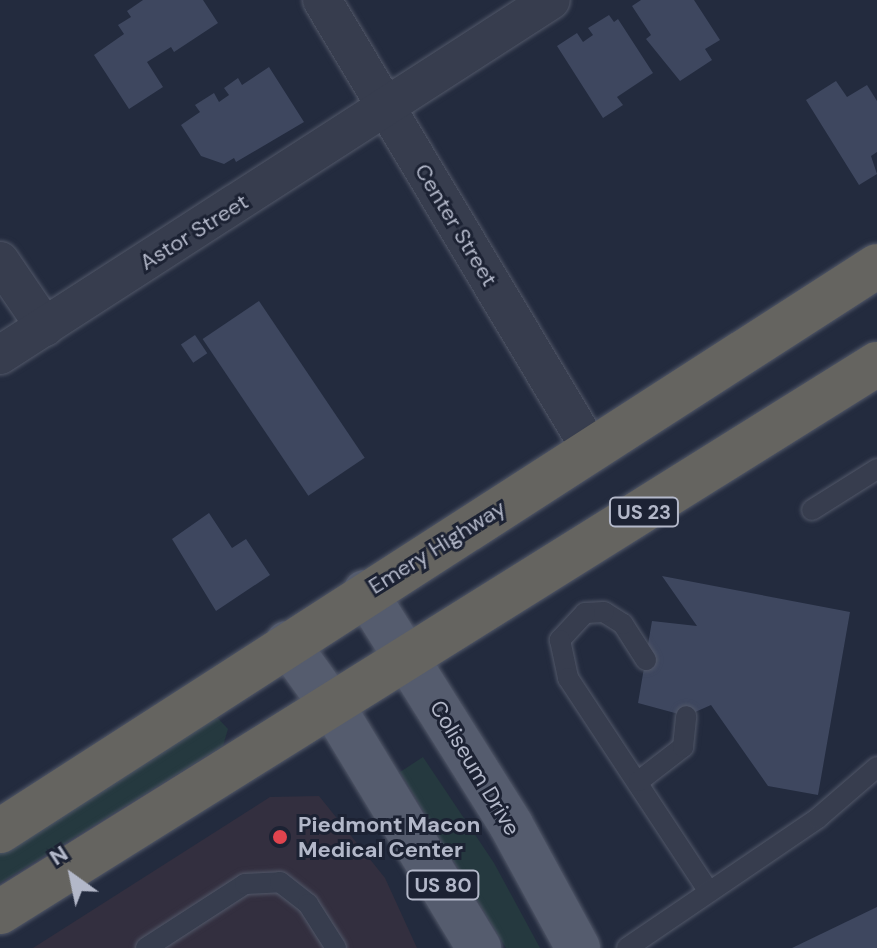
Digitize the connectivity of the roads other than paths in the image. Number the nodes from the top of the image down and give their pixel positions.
1 (322, 0) edge
2 (551, 0) edge
3 (387, 109) junction
4 (0, 261) edge
5 (877, 266) edge
6 (45, 327) junction
7 (0, 355) edge
8 (877, 364) edge
9 (591, 450) junction
10 (877, 469) edge
11 (812, 510) dead end
12 (365, 592) junction
13 (287, 643) junction
14 (411, 660) junction
15 (646, 660) dead end
16 (333, 707) junction
17 (686, 716) dead end
18 (877, 767) edge
19 (639, 781) junction
20 (0, 831) edge
21 (709, 892) junction
22 (0, 912) edge
23 (330, 946) edge
24 (146, 948) edge
25 (479, 948) edge
26 (578, 948) edge
27 (627, 948) edge

1 - 3 street, Center Street
2 - 3 street, Astor Street
3 - 6 street, Astor Street
3 - 9 street, Center Street
4 - 6 street
5 - 9 highway, Emery Highway
6 - 7 street, Astor Street
8 - 14 highway, US 23
9 - 12 highway, Emery Highway
10 - 11 lane
12 - 13 highway, Emery Highway
12 - 14 main road, Coliseum Drive
13 - 16 main road, US 80
13 - 20 highway, Emery Highway
14 - 16 highway, US 23
14 - 26 main road, Coliseum Drive
15 - 19 lane
16 - 22 highway, US 23
16 - 25 main road, US 80
17 - 19 lane
18 - 21 lane
19 - 21 lane
21 - 27 lane
23 - 24 lane

